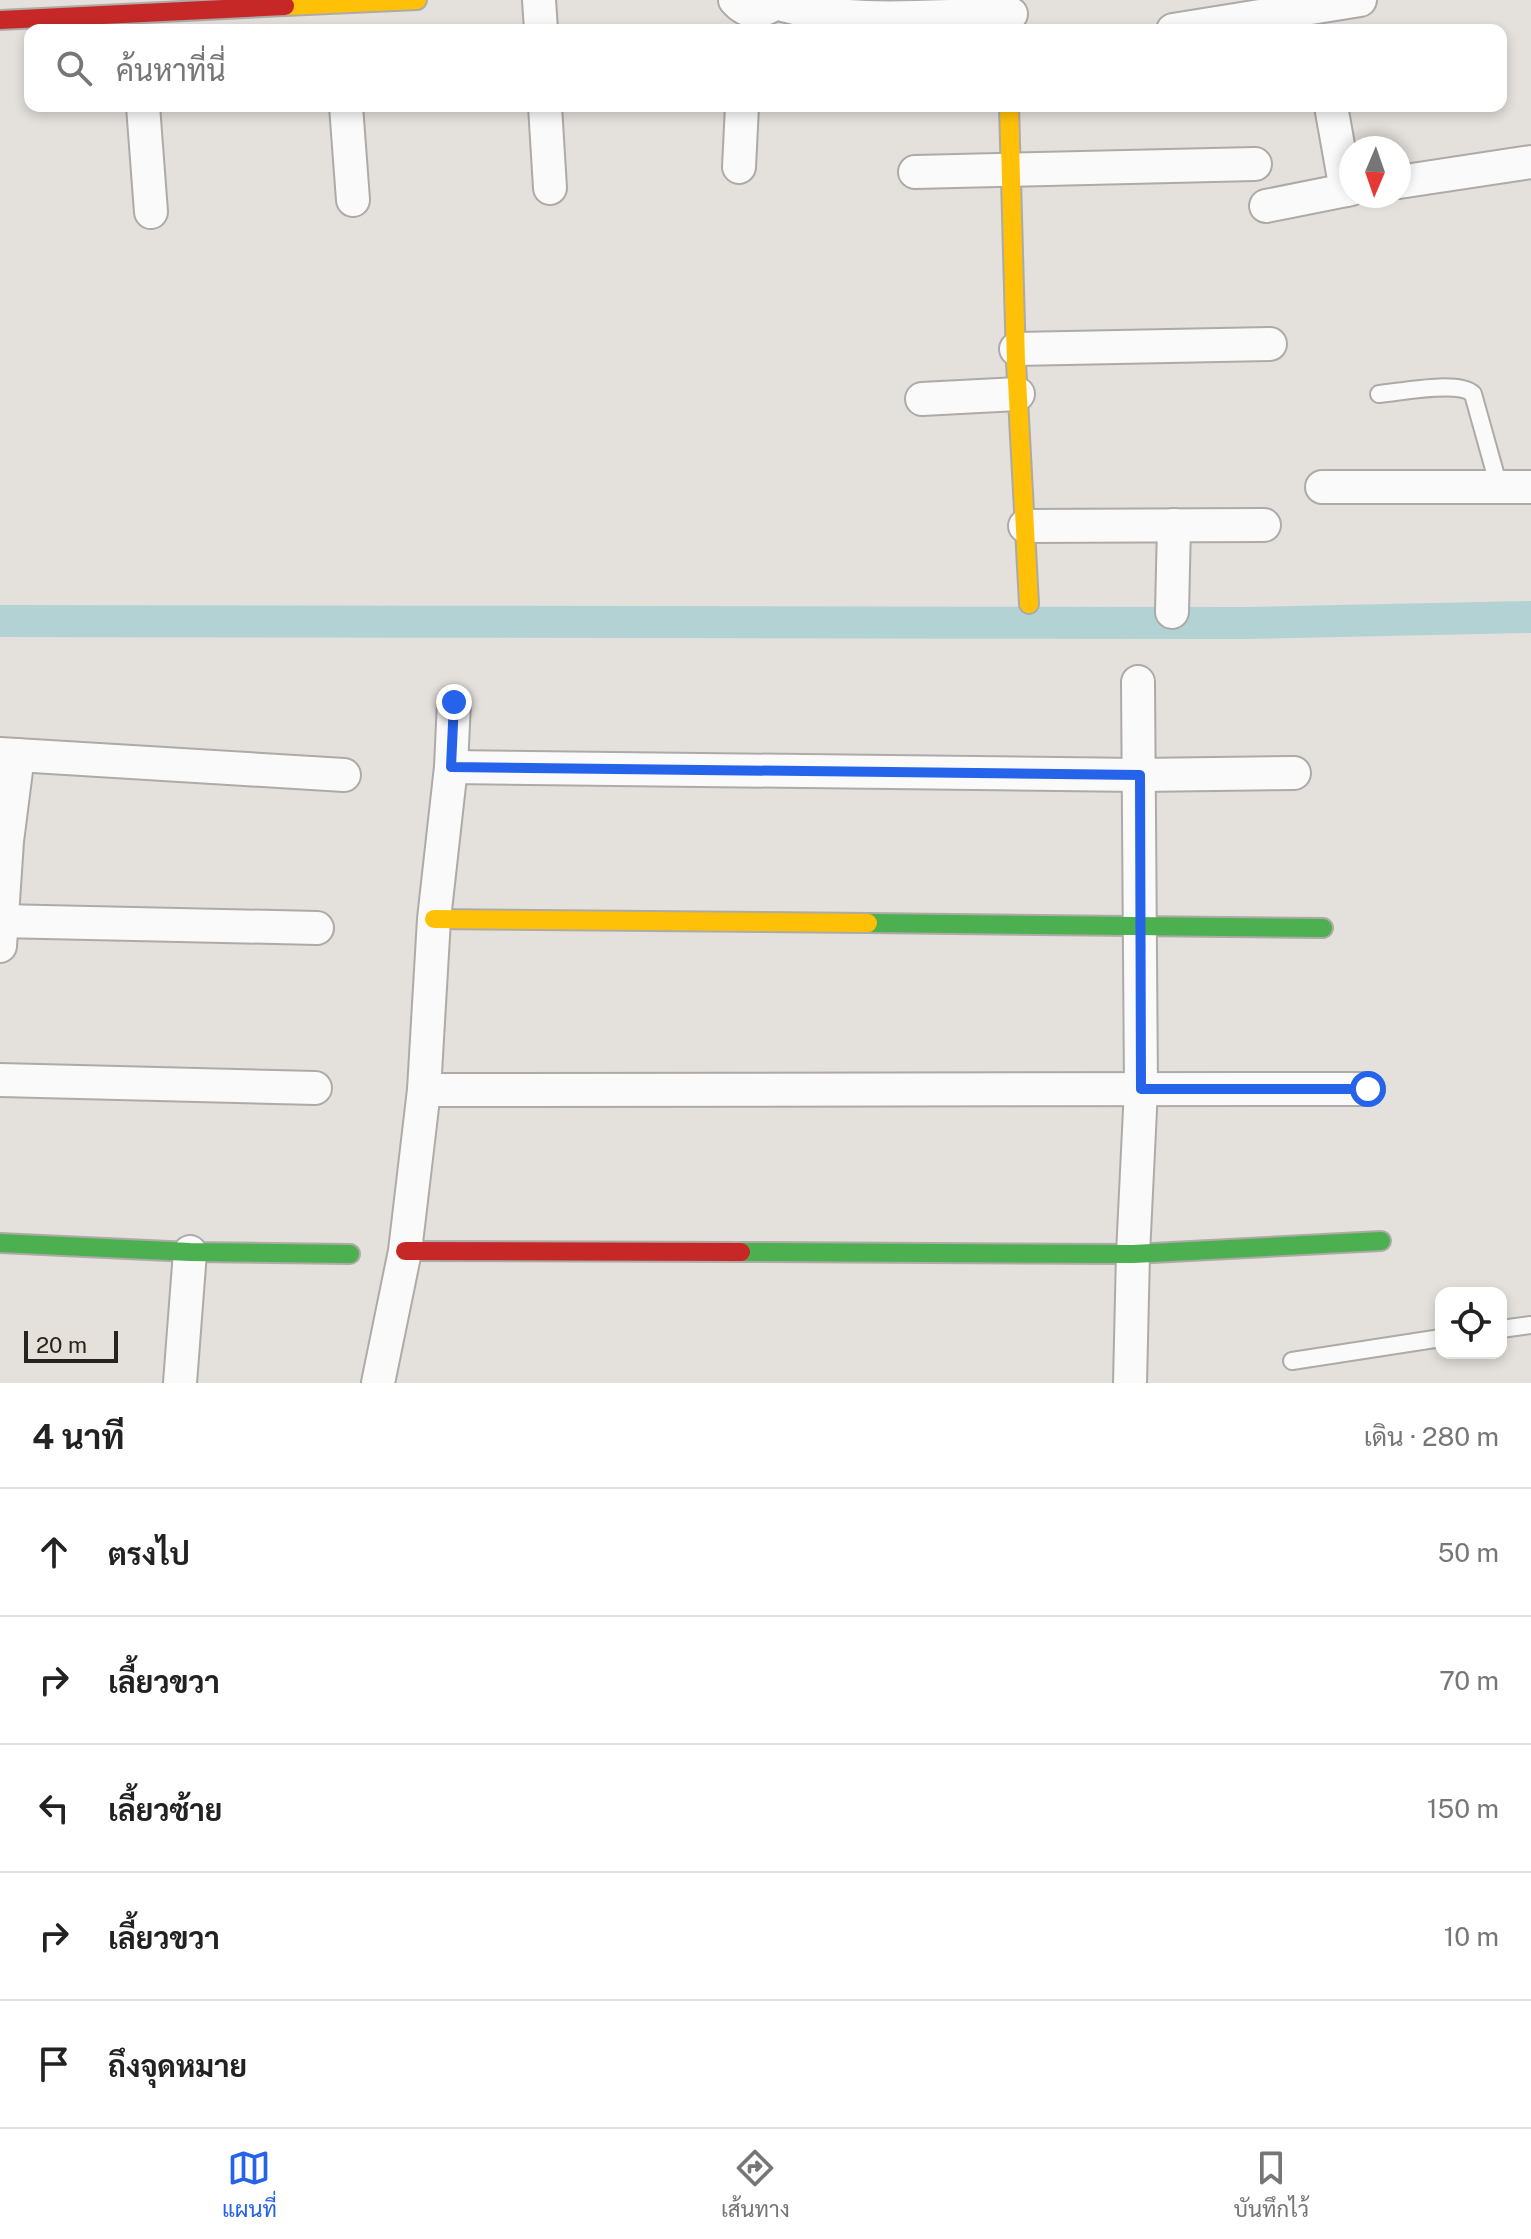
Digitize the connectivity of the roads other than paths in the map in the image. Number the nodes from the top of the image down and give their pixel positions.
1 (417, 0) edge
2 (539, 0) edge
3 (1360, 0) edge
4 (756, 9) edge
5 (1314, 12) edge
6 (1011, 15) edge
7 (340, 17) edge
8 (0, 20) edge
9 (138, 22) edge
10 (541, 24) edge
11 (1220, 24) edge
12 (143, 112) edge
13 (346, 112) edge
14 (545, 112) edge
15 (742, 112) edge
16 (1009, 112) edge
17 (1332, 112) edge
18 (1339, 143) edge
19 (1531, 162) edge
20 (1255, 164) dead end
21 (739, 167) dead end
22 (1010, 169) junction
23 (915, 172) dead end
24 (1411, 180) edge
25 (550, 188) dead end
26 (1339, 191) edge
27 (353, 200) dead end
28 (1266, 206) dead end
29 (151, 212) dead end
30 (1270, 344) dead end
31 (1016, 349) junction
32 (1018, 394) junction
33 (1379, 394) dead end
34 (922, 399) dead end
35 (1322, 487) dead end
36 (1499, 487) junction
37 (1531, 487) edge
38 (1174, 525) junction
39 (1264, 525) dead end
40 (1025, 526) junction
41 (1029, 604) dead end
42 (1172, 612) dead end
43 (1138, 682) dead end
44 (454, 702) dead end
45 (9, 755) edge
46 (451, 767) junction
47 (1294, 773) dead end
48 (344, 775) dead end
49 (1140, 775) junction
50 (434, 919) junction
51 (1141, 924) junction
52 (317, 928) dead end
53 (1323, 928) dead end
54 (1, 929) edge
55 (0, 1080) edge
56 (315, 1088) dead end
57 (1141, 1089) junction
58 (1368, 1089) dead end
59 (424, 1090) junction
60 (1381, 1241) dead end
61 (0, 1243) edge
62 (405, 1251) junction
63 (190, 1252) junction
64 (350, 1254) dead end
65 (1133, 1254) junction
66 (1531, 1325) edge
67 (1507, 1328) edge
68 (1435, 1339) edge
69 (1292, 1361) dead end
70 (180, 1383) edge
71 (378, 1383) edge
72 (1130, 1383) edge

1 - 7 street
2 - 10 street
3 - 5 street
4 - 6 street
5 - 11 street
7 - 9 street
8 - 9 street
12 - 29 street
13 - 27 street
14 - 25 street
15 - 21 street
16 - 22 street
17 - 18 street
19 - 24 street
20 - 22 street
22 - 23 street
22 - 31 street
26 - 28 street
30 - 31 street
31 - 32 street
32 - 34 street
32 - 40 street
33 - 36 lane
35 - 36 street
36 - 37 street
38 - 39 street
38 - 40 street
38 - 42 street
40 - 41 street
43 - 49 street
44 - 46 street
45 - 48 street
45 - 54 street
46 - 49 street
46 - 50 street
47 - 49 street
49 - 51 street
50 - 51 street
50 - 59 street
51 - 53 street
51 - 57 street
52 - 54 street
55 - 56 street
57 - 58 street
57 - 59 street
57 - 65 street
59 - 62 street
60 - 65 street
61 - 63 street
62 - 65 street
62 - 71 street
63 - 64 street
63 - 70 street
65 - 72 street
66 - 67 lane
68 - 69 lane

